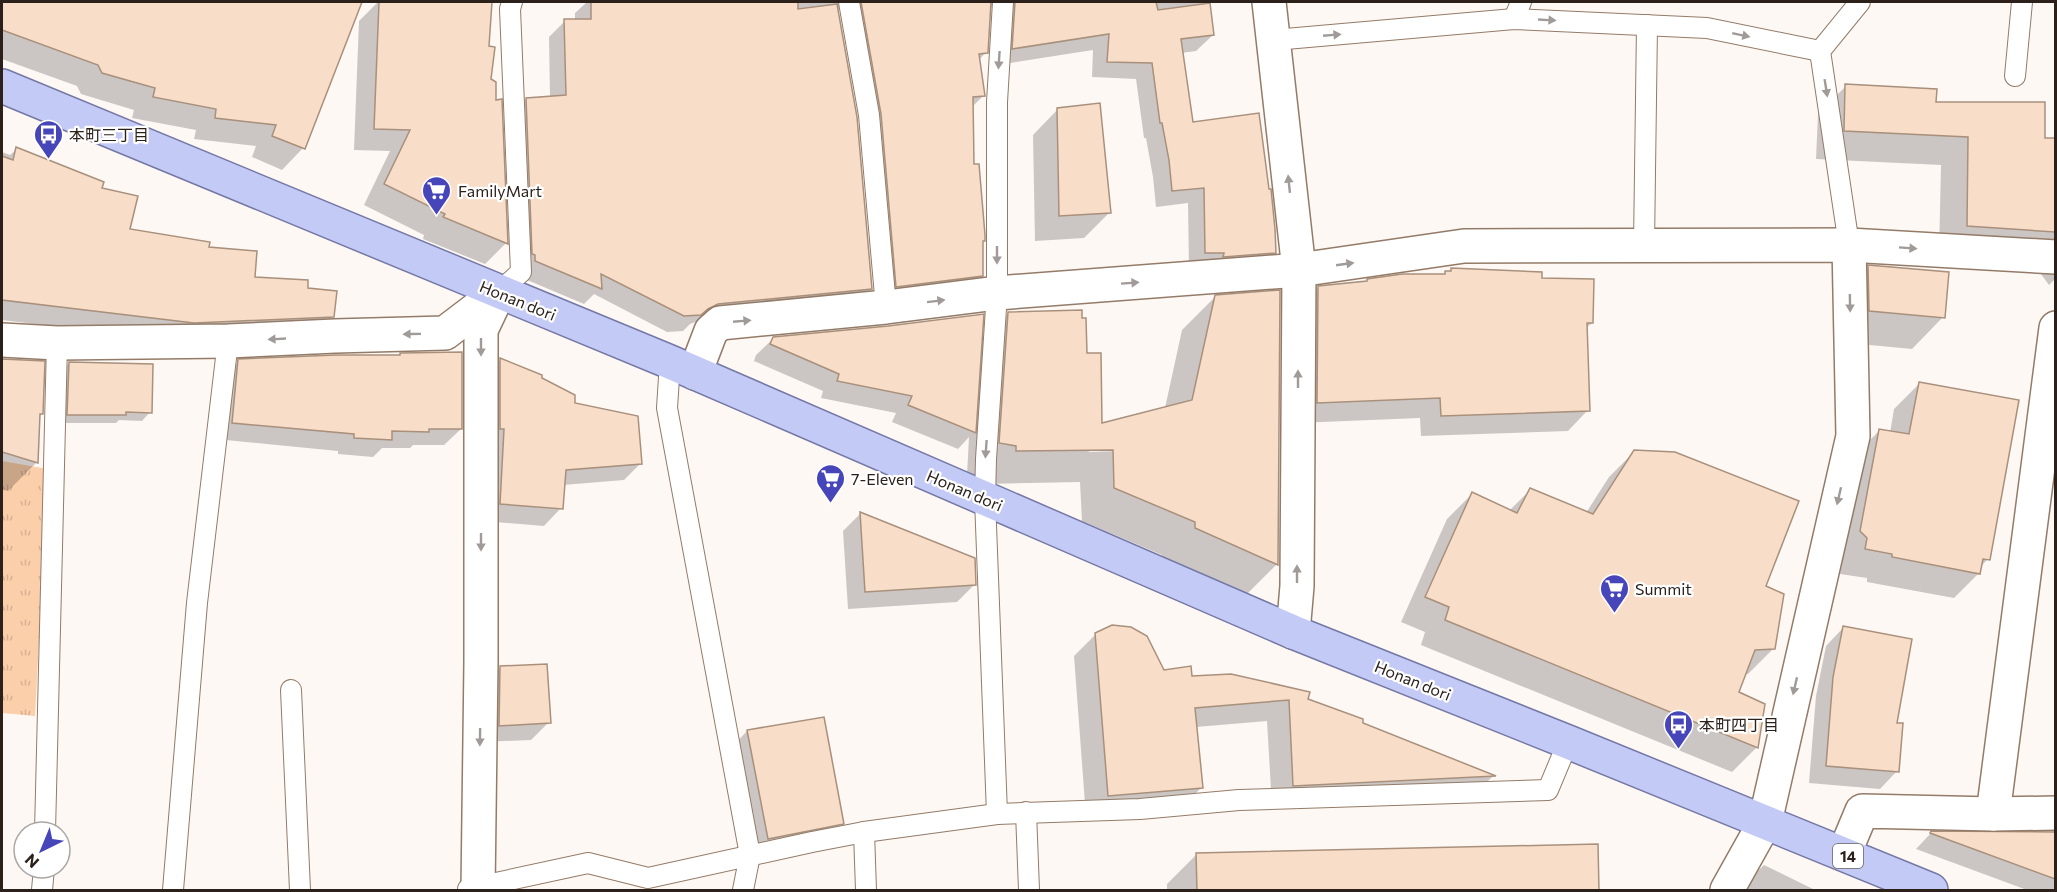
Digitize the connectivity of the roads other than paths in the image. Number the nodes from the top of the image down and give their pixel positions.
1 (512, 2) edge
2 (849, 2) edge
3 (1004, 2) edge
4 (1269, 2) edge
5 (1860, 2) edge
6 (2022, 2) edge
7 (1518, 10) edge
8 (1647, 25) junction
9 (1274, 40) junction
10 (1820, 51) junction
11 (2014, 76) dead end
12 (2, 86) edge
13 (1850, 244) junction
14 (1644, 245) junction
15 (2055, 257) edge
16 (1299, 270) junction
17 (499, 292) junction
18 (998, 293) junction
19 (886, 307) junction
20 (2055, 328) edge
21 (2, 340) edge
22 (228, 341) junction
23 (57, 343) junction
24 (682, 367) junction
25 (985, 499) junction
26 (1293, 632) junction
27 (291, 690) dead end
28 (1568, 742) junction
29 (1026, 812) junction
30 (2055, 813) edge
31 (997, 814) junction
32 (1993, 814) junction
33 (45, 820) edge
34 (1765, 822) junction
35 (864, 832) junction
36 (1844, 854) junction
37 (750, 855) junction
38 (473, 889) edge
39 (173, 891) edge
40 (300, 891) edge
41 (743, 891) edge
42 (866, 891) edge
43 (1029, 891) edge
44 (1727, 891) edge
45 (1930, 891) edge

1 - 17 lane
2 - 19 lane
3 -> 18 lane
4 - 9 street
5 - 10 lane
6 - 11 lane
7 -> 8 lane
9 -> 7 lane
8 -> 10 lane
8 - 14 lane
16 -> 9 street
10 -> 13 lane
12 - 17 main road, Honan dori / 14
13 - 14 street
13 -> 15 street
13 -> 34 street
16 -> 14 street
18 -> 16 street
26 -> 16 street
17 -> 22 street
17 - 24 main road, Honan dori / 14
17 -> 38 street
19 -> 18 street
18 -> 25 lane
24 -> 19 street
20 - 32 street
21 - 23 street
22 - 23 street
22 - 39 lane
23 - 33 lane
24 - 25 main road, Honan dori / 14
24 - 37 lane
25 - 26 main road, Honan dori / 14
25 - 31 lane
26 - 28 main road, Honan dori / 14
27 - 40 lane
28 - 29 lane
28 - 34 main road, Honan dori / 14
29 - 31 lane
29 - 43 lane
30 - 32 street
31 - 35 lane
32 - 36 street
34 - 36 main road, Honan dori / 14
34 - 44 street
35 - 37 lane
35 - 42 lane
36 - 45 main road, Honan dori / 14
37 - 38 lane
37 - 41 lane

